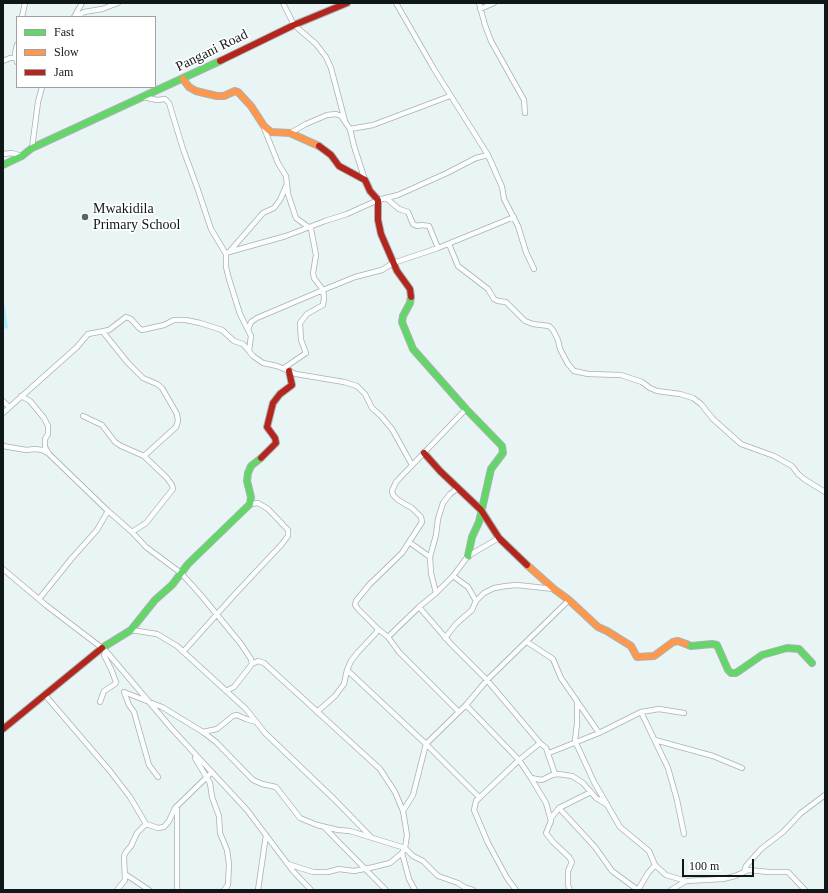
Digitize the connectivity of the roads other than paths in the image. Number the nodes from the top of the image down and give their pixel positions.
1 (25, 3) edge
2 (82, 3) edge
3 (118, 3) edge
4 (283, 3) edge
5 (347, 3) edge
6 (396, 3) edge
7 (478, 3) edge
8 (494, 3) edge
9 (480, 9) junction
10 (22, 16) edge
11 (76, 16) edge
12 (77, 16) edge
13 (294, 25) junction
14 (16, 60) edge
15 (3, 61) edge
16 (183, 79) junction
17 (42, 88) edge
18 (450, 96) junction
19 (143, 97) junction
20 (525, 114) dead end
21 (345, 121) junction
22 (264, 126) junction
23 (350, 129) junction
24 (290, 133) junction
25 (32, 148) junction
26 (3, 154) edge
27 (22, 156) junction
28 (488, 156) junction
29 (3, 165) edge
30 (364, 180) junction
31 (287, 184) junction
32 (386, 198) junction
33 (378, 200) junction
34 (514, 217) junction
35 (308, 227) junction
36 (448, 244) junction
37 (438, 248) junction
38 (228, 253) junction
39 (393, 263) junction
40 (534, 269) dead end
41 (323, 290) junction
42 (248, 330) junction
43 (103, 332) junction
44 (249, 351) junction
45 (287, 370) junction
46 (21, 396) junction
47 (3, 400) edge
48 (10, 407) junction
49 (466, 409) junction
50 (3, 413) edge
51 (83, 416) dead end
52 (3, 446) edge
53 (424, 453) junction
54 (49, 454) junction
55 (144, 456) junction
56 (412, 465) junction
57 (458, 488) junction
58 (825, 492) edge
59 (250, 504) junction
60 (481, 510) junction
61 (108, 512) junction
62 (132, 532) junction
63 (499, 538) junction
64 (409, 542) junction
65 (468, 556) junction
66 (430, 557) junction
67 (3, 569) edge
68 (181, 573) junction
69 (453, 576) junction
70 (554, 590) junction
71 (436, 593) junction
72 (39, 599) junction
73 (569, 600) junction
74 (476, 601) junction
75 (419, 607) junction
76 (217, 615) junction
77 (378, 629) junction
78 (131, 630) junction
79 (388, 637) junction
80 (445, 638) junction
81 (527, 642) junction
82 (104, 650) junction
83 (183, 652) junction
84 (812, 663) dead end
85 (252, 664) junction
86 (347, 670) junction
87 (487, 680) junction
88 (226, 691) junction
89 (45, 695) junction
90 (577, 701) junction
91 (100, 702) dead end
92 (150, 702) junction
93 (466, 705) junction
94 (317, 712) junction
95 (459, 712) junction
96 (641, 712) junction
97 (684, 713) dead end
98 (256, 722) junction
99 (3, 729) edge
100 (203, 732) junction
101 (599, 733) junction
102 (655, 740) junction
103 (540, 743) junction
104 (576, 743) junction
105 (426, 744) junction
106 (191, 750) junction
107 (549, 753) junction
108 (518, 760) junction
109 (742, 768) dead end
110 (212, 772) junction
111 (555, 774) junction
112 (158, 777) dead end
113 (206, 777) junction
114 (531, 778) junction
115 (591, 792) junction
116 (825, 795) edge
117 (479, 797) junction
118 (607, 805) junction
119 (177, 808) junction
120 (559, 808) junction
121 (403, 812) junction
122 (551, 818) junction
123 (146, 824) junction
124 (324, 827) junction
125 (684, 834) dead end
126 (266, 835) junction
127 (373, 839) junction
128 (405, 848) junction
129 (402, 853) junction
130 (288, 864) junction
131 (655, 865) junction
132 (366, 869) junction
133 (744, 872) junction
134 (125, 874) junction
135 (686, 881) junction
136 (117, 890) edge
137 (149, 890) edge
138 (177, 890) edge
139 (224, 890) edge
140 (258, 890) edge
141 (311, 890) edge
142 (386, 890) edge
143 (415, 890) edge
144 (473, 890) edge
145 (516, 890) edge
146 (570, 890) edge
147 (638, 890) edge
148 (671, 890) edge
149 (805, 890) edge

1 - 10 street
2 - 11 street
3 - 12 street
4 - 13 street
5 - 13 street, Pangani Road
6 - 18 street
7 - 9 street
8 - 9 street
9 - 20 street
13 - 16 street, Pangani Road
13 - 21 street
14 - 15 street
16 - 19 street, Pangani Road
16 - 22 street
17 - 25 street
18 - 23 street
18 - 28 street
19 - 25 street, Pangani Road
19 - 38 street
21 - 23 street
21 - 24 street
22 - 24 street
22 - 31 street
23 - 30 street
24 - 30 street
25 - 27 street, Pangani Road
26 - 27 street
27 - 29 street, Pangani Road
28 - 32 street
28 - 34 street
30 - 33 street
31 - 35 street
31 - 38 street
32 - 33 street
32 - 37 street
33 - 35 street
33 - 39 street
34 - 36 street
34 - 40 street
35 - 38 street
35 - 41 street
36 - 37 street
36 - 58 street
37 - 39 street
38 - 42 street
39 - 41 street
39 - 49 street
41 - 42 street
41 - 45 street
42 - 44 street
43 - 44 street
43 - 46 street
43 - 55 street
44 - 45 street
45 - 56 street
45 - 59 street
46 - 48 street
46 - 54 street
47 - 48 street
48 - 50 street
49 - 53 street
49 - 60 street
51 - 55 street
52 - 54 street
53 - 56 street
53 - 57 street
54 - 61 street
55 - 62 street
56 - 64 street
57 - 60 street
57 - 66 street
59 - 68 street
59 - 76 street
60 - 63 street
60 - 65 street
61 - 62 street
61 - 72 street
62 - 68 street
63 - 65 street
63 - 70 street
64 - 66 street
64 - 77 street
65 - 69 street
66 - 71 street
67 - 72 street
68 - 76 street
68 - 78 street
69 - 71 street
69 - 74 street
70 - 73 street
70 - 74 street
71 - 75 street
72 - 82 street
73 - 81 street
73 - 84 street
74 - 80 street
75 - 79 street
75 - 80 street
76 - 83 street
76 - 85 street
77 - 79 street
77 - 86 street
78 - 82 street
78 - 83 street
79 - 95 street
80 - 87 street
81 - 87 street
81 - 90 street
82 - 89 street
82 - 91 street
82 - 92 street
83 - 88 street
85 - 88 street
85 - 94 street
86 - 94 street
86 - 105 street
87 - 93 street
87 - 103 street
88 - 98 street
89 - 99 street
89 - 123 street
90 - 101 street
90 - 104 street
92 - 100 street
92 - 106 street
92 - 112 street
93 - 95 street
93 - 108 street
94 - 121 street
95 - 105 street
96 - 97 street
96 - 101 street
96 - 102 street
98 - 100 street
98 - 127 street
100 - 124 street
101 - 104 street
102 - 109 street
102 - 125 street
103 - 107 street
103 - 108 street
104 - 107 street
104 - 118 street
105 - 117 street
105 - 121 street
106 - 110 street
106 - 113 street
107 - 111 street
108 - 114 street
108 - 117 street
110 - 113 street
110 - 126 street
111 - 114 street
111 - 115 street
113 - 119 street
113 - 139 street
114 - 122 street
115 - 118 street
115 - 120 street
116 - 133 street
117 - 145 street
118 - 131 street
119 - 123 street
119 - 138 street
120 - 122 street
120 - 147 street
121 - 128 street
122 - 146 street
123 - 134 street
124 - 127 street
124 - 132 street
126 - 130 street
126 - 140 street
127 - 128 street
128 - 129 street
128 - 144 street
129 - 132 street
129 - 143 street
130 - 132 street
130 - 141 street
131 - 135 street
131 - 147 street
132 - 142 street
133 - 135 street
133 - 149 street
134 - 136 street
134 - 137 street
135 - 148 street

